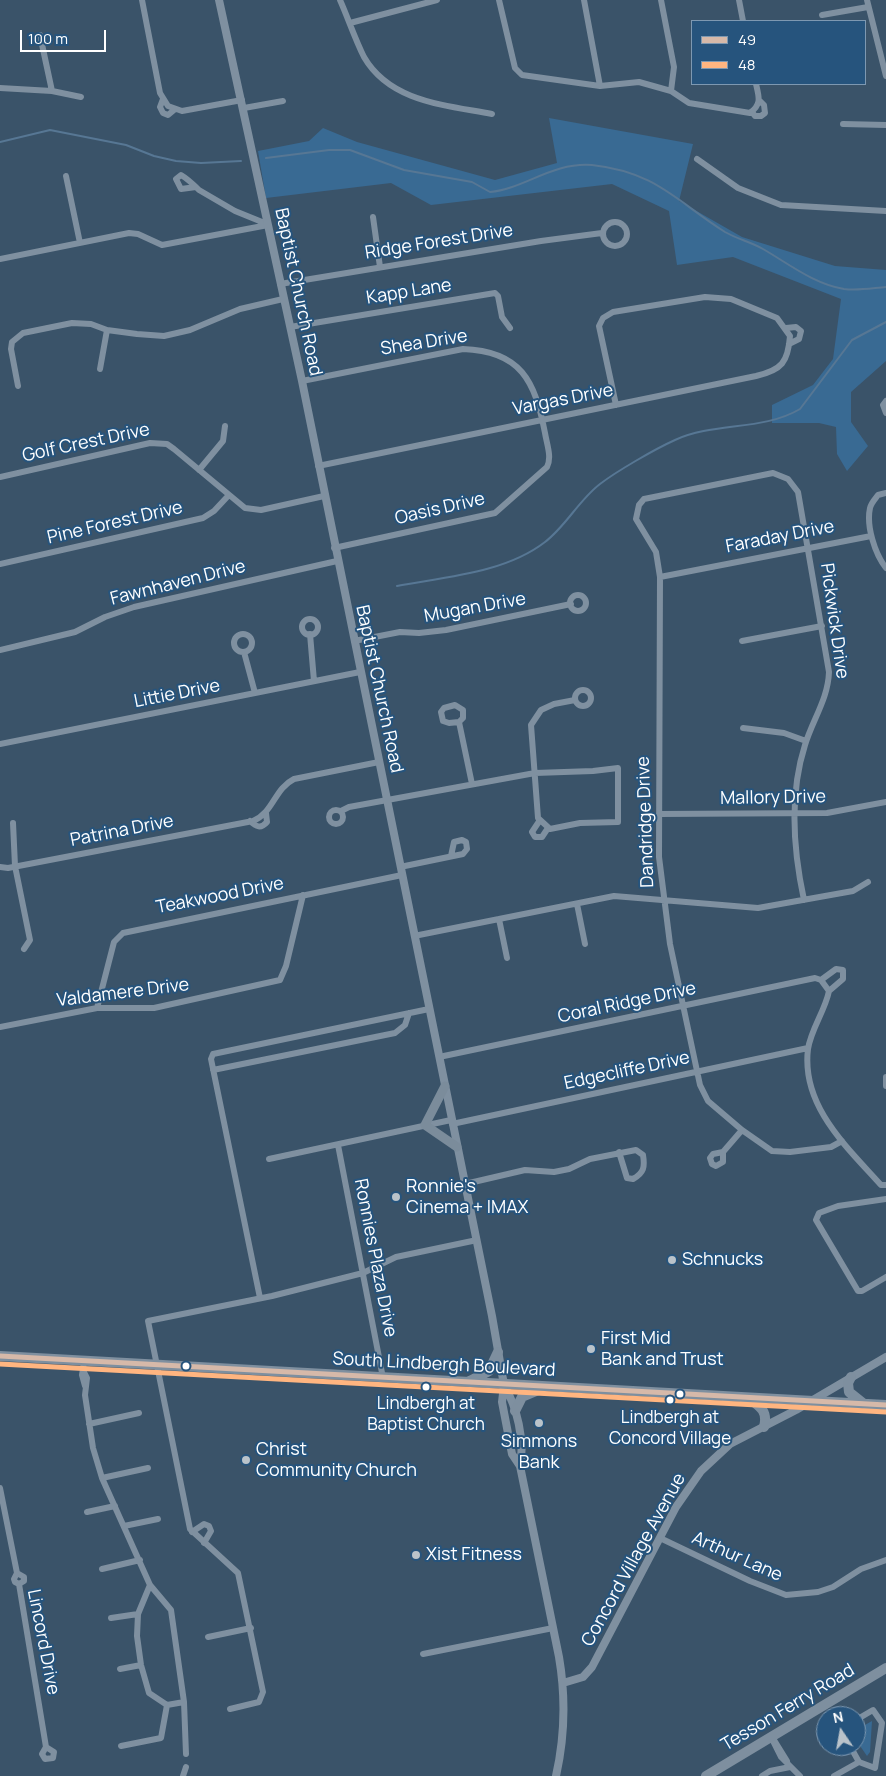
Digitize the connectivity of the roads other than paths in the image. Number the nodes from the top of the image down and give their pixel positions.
1 (142, 0) edge
2 (218, 0) edge
3 (340, 0) edge
4 (437, 0) edge
5 (499, 0) edge
6 (584, 0) edge
7 (661, 0) edge
8 (739, 0) edge
9 (868, 3) edge
10 (822, 15) dead end
11 (744, 20) edge
12 (350, 23) junction
13 (40, 35) dead end
14 (886, 76) edge
15 (756, 85) edge
16 (600, 86) junction
17 (0, 88) edge
18 (52, 91) junction
19 (671, 91) junction
20 (81, 97) dead end
21 (283, 101) dead end
22 (243, 104) junction
23 (492, 114) dead end
24 (843, 124) dead end
25 (886, 125) edge
26 (697, 159) dead end
27 (66, 176) dead end
28 (196, 187) dead end
29 (886, 211) edge
30 (373, 217) dead end
31 (268, 225) junction
32 (602, 233) dead end
33 (80, 243) junction
34 (0, 259) edge
35 (380, 267) junction
36 (280, 284) junction
37 (283, 299) junction
38 (290, 327) junction
39 (510, 328) dead end
40 (786, 328) junction
41 (107, 330) junction
42 (789, 344) junction
43 (100, 369) dead end
44 (302, 381) junction
45 (18, 386) dead end
46 (886, 401) edge
47 (616, 405) junction
48 (886, 412) edge
49 (543, 420) junction
50 (225, 426) dead end
51 (318, 466) junction
52 (199, 470) junction
53 (0, 477) edge
54 (886, 493) edge
55 (228, 496) junction
56 (324, 496) junction
57 (644, 500) joint
58 (871, 536) junction
59 (808, 546) junction
60 (334, 548) junction
61 (337, 562) junction
62 (0, 564) edge
63 (886, 568) edge
64 (660, 576) junction
65 (571, 604) dead end
66 (822, 626) junction
67 (310, 634) dead end
68 (742, 641) dead end
69 (354, 642) junction
70 (0, 650) edge
71 (244, 652) dead end
72 (360, 672) junction
73 (314, 681) junction
74 (255, 693) junction
75 (575, 700) dead end
76 (459, 722) dead end
77 (743, 728) dead end
78 (806, 741) junction
79 (0, 744) edge
80 (379, 762) junction
81 (535, 773) junction
82 (472, 784) junction
83 (386, 800) junction
84 (886, 802) edge
85 (341, 811) dead end
86 (659, 814) junction
87 (795, 814) junction
88 (540, 820) junction
89 (13, 823) dead end
90 (548, 828) junction
91 (451, 856) dead end
92 (16, 866) junction
93 (0, 867) edge
94 (401, 871) junction
95 (868, 882) dead end
96 (303, 895) junction
97 (664, 899) junction
98 (804, 900) junction
99 (577, 904) junction
100 (499, 919) junction
101 (414, 936) junction
102 (585, 944) dead end
103 (24, 949) dead end
104 (507, 958) dead end
105 (684, 1006) junction
106 (97, 1008) junction
107 (429, 1009) junction
108 (409, 1013) junction
109 (0, 1027) edge
110 (808, 1048) junction
111 (439, 1057) junction
112 (213, 1070) junction
113 (696, 1072) junction
114 (886, 1077) edge
115 (445, 1086) junction
116 (886, 1086) edge
117 (452, 1122) junction
118 (424, 1125) junction
119 (742, 1130) junction
120 (842, 1141) junction
121 (338, 1144) junction
122 (457, 1147) junction
123 (619, 1152) junction
124 (723, 1152) dead end
125 (269, 1159) dead end
126 (465, 1184) junction
127 (886, 1185) edge
128 (886, 1199) edge
129 (477, 1240) junction
130 (363, 1273) junction
131 (886, 1277) edge
132 (260, 1298) junction
133 (498, 1352) junction
134 (0, 1356) edge
135 (886, 1357) edge
136 (156, 1365) junction
137 (84, 1367) junction
138 (851, 1377) junction
139 (383, 1378) junction
140 (467, 1383) junction
141 (504, 1385) junction
142 (544, 1387) junction
143 (750, 1398) junction
144 (809, 1402) junction
145 (864, 1404) junction
146 (886, 1405) edge
147 (515, 1411) junction
148 (139, 1414) dead end
149 (89, 1424) junction
150 (764, 1427) junction
151 (520, 1466) junction
152 (148, 1468) dead end
153 (102, 1478) junction
154 (0, 1488) edge
155 (115, 1506) junction
156 (87, 1512) dead end
157 (158, 1519) dead end
158 (124, 1526) junction
159 (192, 1532) junction
160 (660, 1538) junction
161 (204, 1543) junction
162 (140, 1560) junction
163 (886, 1560) edge
164 (102, 1569) dead end
165 (150, 1586) junction
166 (138, 1614) junction
167 (111, 1618) dead end
168 (251, 1628) junction
169 (553, 1628) junction
170 (208, 1637) dead end
171 (423, 1654) dead end
172 (141, 1665) junction
173 (886, 1668) edge
174 (120, 1669) dead end
175 (563, 1683) junction
176 (184, 1702) junction
177 (167, 1706) junction
178 (230, 1709) dead end
179 (866, 1714) edge
180 (771, 1737) junction
181 (120, 1746) dead end
182 (46, 1747) dead end
183 (186, 1754) dead end
184 (856, 1756) edge
185 (859, 1762) junction
186 (789, 1765) junction
187 (186, 1767) dead end
188 (183, 1776) edge
189 (556, 1776) edge
190 (706, 1776) edge
191 (762, 1776) edge
192 (800, 1776) edge
193 (834, 1776) edge

1 - 22 street
2 - 22 street, Baptist Church Road
3 - 12 street
4 - 12 street
5 - 16 street
6 - 16 street
7 - 19 street
8 - 11 street
9 - 10 street
9 - 14 street
12 - 23 street
13 - 18 street
15 - 19 street
16 - 19 street
17 - 18 street
18 - 20 street
21 - 22 street
22 - 31 street, Baptist Church Road
24 - 25 street
26 - 29 street
27 - 33 street
28 - 31 street
30 - 35 street
31 - 33 street
31 - 36 street, Baptist Church Road
32 - 35 street, Ridge Forest Drive
33 - 34 street
35 - 36 street, Ridge Forest Drive
36 - 37 street, Baptist Church Road
37 - 38 street, Baptist Church Road
37 - 41 street
38 - 39 street, Kapp Lane
38 - 44 street, Baptist Church Road
40 - 42 street, Vargas Drive
40 - 42 street
40 - 47 street
41 - 43 street
41 - 45 street
42 - 47 street, Vargas Drive
44 - 49 street, Shea Drive
44 - 51 street, Baptist Church Road
46 - 48 street
47 - 49 street, Vargas Drive
49 - 51 street, Vargas Drive
49 - 60 street, Oasis Drive
50 - 52 street
51 - 56 street, Baptist Church Road
52 - 53 street, Golf Crest Drive
52 - 55 street, Golf Crest Drive
54 - 58 street
55 - 56 street, Golf Crest Drive
55 - 62 street, Pine Forest Drive
56 - 60 street, Baptist Church Road
57 - 59 street, Pickwick Drive
57 - 64 street, Dandridge Drive
58 - 59 street, Faraday Drive
58 - 63 street
59 - 64 street, Faraday Drive
59 - 66 street, Pickwick Drive
60 - 61 street, Baptist Church Road
61 - 69 street, Baptist Church Road
61 - 70 street, Fawnhaven Drive
64 - 86 street, Dandridge Drive
65 - 69 street, Mugan Drive
66 - 68 street
66 - 78 street, Pickwick Drive
67 - 73 street
69 - 72 street, Baptist Church Road
71 - 74 street
72 - 73 street, Littie Drive
72 - 80 street, Baptist Church Road
73 - 74 street, Littie Drive
74 - 79 street, Littie Drive
75 - 81 street
76 - 82 street
77 - 78 street
78 - 87 street, Pickwick Drive
80 - 83 street, Baptist Church Road
80 - 92 street, Patrina Drive
81 - 82 street
81 - 88 street
81 - 90 street
82 - 83 street
83 - 85 street
83 - 94 street, Baptist Church Road
84 - 87 street, Mallory Drive
86 - 87 street, Mallory Drive
86 - 97 street, Dandridge Drive
87 - 98 street, Pickwick Drive
88 - 90 street
88 - 90 street
89 - 92 street
91 - 94 street, Teakwood Drive
92 - 93 street, Patrina Drive
92 - 103 street
94 - 96 street, Teakwood Drive
94 - 101 street, Baptist Church Road
95 - 98 street
96 - 106 street, Teakwood Drive
96 - 106 street, Valdamere Drive
97 - 98 street
97 - 99 street
97 - 105 street, Dandridge Drive
99 - 100 street
99 - 102 street
100 - 101 street
100 - 104 street
101 - 107 street, Baptist Church Road
105 - 110 street, Coral Ridge Drive
105 - 111 street, Coral Ridge Drive
105 - 113 street, Dandridge Drive
106 - 109 street, Valdamere Drive
107 - 108 street
107 - 111 street, Baptist Church Road
108 - 112 street
108 - 112 street
110 - 113 street, Edgecliffe Drive
110 - 120 street
111 - 115 street, Baptist Church Road
112 - 132 street
113 - 117 street, Edgecliffe Drive
113 - 119 street, Dandridge Drive
114 - 116 street
115 - 117 street, Baptist Church Road
115 - 118 main road
117 - 118 street
117 - 122 street, Baptist Church Road
118 - 121 street
118 - 122 main road
119 - 120 street, Dandridge Drive
119 - 124 street
120 - 127 street
121 - 125 street
121 - 130 street, Ronnies Plaza Drive
122 - 126 street, Baptist Church Road
123 - 123 street
123 - 126 street
126 - 129 street, Baptist Church Road
128 - 131 street
129 - 130 street
129 - 133 street, Baptist Church Road
130 - 132 street
130 - 139 street, Ronnies Plaza Drive
132 - 136 street
133 - 140 main road
133 - 141 street, Baptist Church Road
134 - 137 main road, South Lindbergh Boulevard
135 - 138 street, Concord Village Avenue
136 - 137 main road, South Lindbergh Boulevard
136 - 139 main road, South Lindbergh Boulevard
136 - 159 street
137 - 149 street
138 - 144 street, Concord Village Avenue
138 - 145 main road
139 - 140 main road, South Lindbergh Boulevard
140 - 141 main road, South Lindbergh Boulevard
141 - 142 main road, South Lindbergh Boulevard
141 - 147 street, Baptist Church Road
141 - 151 street, Baptist Church Road
142 - 143 main road, South Lindbergh Boulevard
142 - 147 main road
143 - 144 main road, South Lindbergh Boulevard
143 - 150 main road
144 - 145 main road, South Lindbergh Boulevard
144 - 150 street, Concord Village Avenue
145 - 146 main road, South Lindbergh Boulevard
147 - 151 street, Baptist Church Road
148 - 149 street
149 - 153 street
150 - 160 street, Concord Village Avenue
151 - 169 street, Baptist Church Road
152 - 153 street
153 - 155 street
154 - 182 street, Lincord Drive
155 - 156 street
155 - 158 street
157 - 158 street
158 - 162 street
159 - 161 street
159 - 161 street
160 - 163 street, Arthur Lane
160 - 175 street, Concord Village Avenue
161 - 168 street
162 - 164 street
162 - 165 street
165 - 166 street
165 - 176 street
166 - 167 street
166 - 172 street
168 - 170 street
168 - 178 street
169 - 171 street
169 - 175 street, Baptist Church Road
172 - 174 street
172 - 177 street
173 - 180 main road, Tesson Ferry Road
175 - 189 street, Baptist Church Road
176 - 177 street
176 - 183 street
177 - 181 street
179 - 185 street
180 - 186 street
180 - 190 main road, Tesson Ferry Road
184 - 185 street
185 - 193 street
186 - 191 street
186 - 192 street
187 - 188 street

